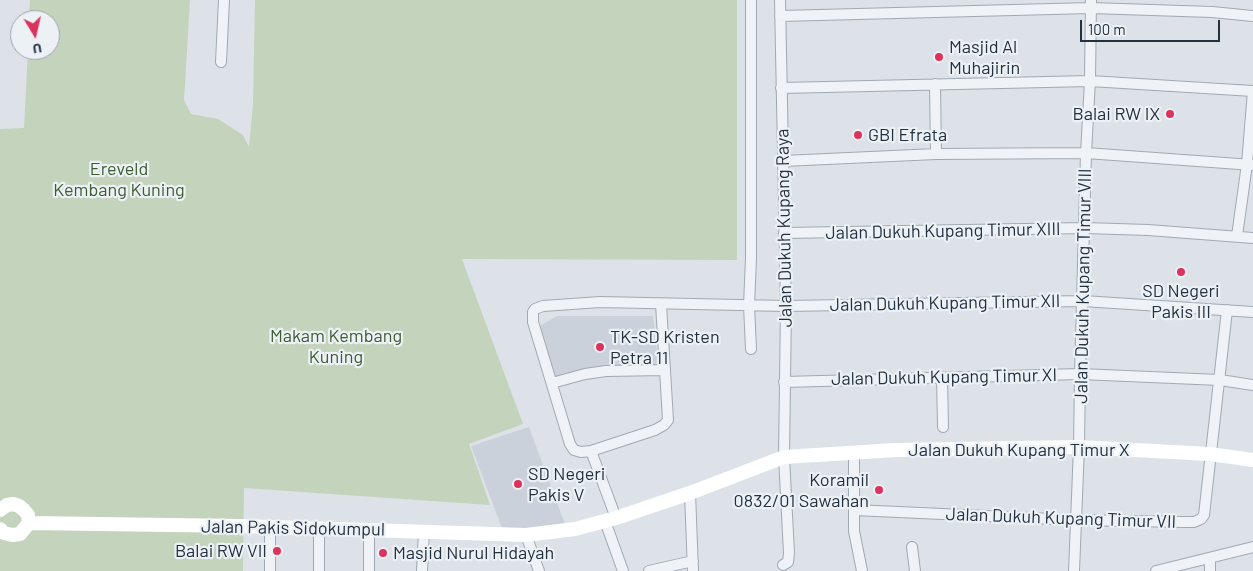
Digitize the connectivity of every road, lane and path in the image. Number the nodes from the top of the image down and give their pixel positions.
1 (224, 0) edge
2 (751, 0) edge
3 (780, 0) edge
4 (1091, 4) edge
5 (780, 16) junction
6 (1253, 16) edge
7 (221, 62) dead end
8 (1090, 81) junction
9 (935, 84) junction
10 (782, 88) junction
11 (1253, 91) edge
12 (1086, 153) junction
13 (936, 154) junction
14 (783, 161) junction
15 (1250, 164) edge
16 (1085, 228) junction
17 (784, 233) junction
18 (1237, 236) junction
19 (1253, 238) edge
20 (1083, 301) junction
21 (661, 304) junction
22 (750, 306) junction
23 (786, 306) junction
24 (1227, 310) junction
25 (1253, 312) edge
26 (751, 349) dead end
27 (664, 370) junction
28 (1080, 374) junction
29 (942, 377) junction
30 (1220, 380) junction
31 (784, 382) junction
32 (552, 384) junction
33 (1253, 385) edge
34 (943, 427) dead end
35 (1080, 447) junction
36 (591, 451) junction
37 (854, 452) junction
38 (1210, 454) junction
39 (784, 456) junction
40 (1253, 460) edge
41 (690, 493) junction
42 (0, 510) edge
43 (854, 510) junction
44 (610, 520) junction
45 (1075, 520) junction
46 (29, 523) junction
47 (270, 528) junction
48 (0, 529) edge
49 (319, 529) junction
50 (369, 530) junction
51 (424, 531) junction
52 (526, 535) junction
53 (912, 547) dead end
54 (1253, 548) edge
55 (1210, 559) junction
56 (783, 565) dead end
57 (693, 566) edge
58 (1177, 569) edge
59 (270, 571) edge
60 (319, 571) edge
61 (369, 571) edge
62 (422, 571) edge
63 (538, 571) edge
64 (623, 571) edge
65 (649, 571) edge
66 (862, 571) edge
67 (915, 571) edge
68 (1074, 571) edge
69 (1156, 571) edge
70 (1210, 571) edge

1 - 7 street
2 - 22 street, Jalan Dukuh Kupang Raya
3 - 5 street, Jalan Dukuh Kupang Raya
4 - 5 street
4 - 6 street
4 - 8 street, Jalan Dukuh Kupang Timur VIII
5 - 10 street, Jalan Dukuh Kupang Raya
8 - 9 street
8 - 11 street
8 - 12 street, Jalan Dukuh Kupang Timur VIII
9 - 10 street
9 - 13 street
10 - 14 street, Jalan Dukuh Kupang Raya
11 - 15 street
12 - 13 street
12 - 15 street
12 - 16 street, Jalan Dukuh Kupang Timur VIII
13 - 14 street
14 - 17 street, Jalan Dukuh Kupang Raya
15 - 18 street
16 - 17 street, Jalan Dukuh Kupang Timur XIII
16 - 18 street, Jalan Dukuh Kupang Timur XIII
16 - 20 street, Jalan Dukuh Kupang Timur VIII
17 - 23 street, Jalan Dukuh Kupang Raya
18 - 19 street, Jalan Dukuh Kupang Timur XIII
20 - 23 street, Jalan Dukuh Kupang Timur XII
20 - 24 street, Jalan Dukuh Kupang Timur XII
20 - 28 street, Jalan Dukuh Kupang Timur VIII
21 - 22 street, Jalan Dukuh Kupang Timur XII
21 - 27 street
21 - 32 street, Jalan Dukuh Kupang Timur XII
22 - 23 street, Jalan Dukuh Kupang Timur XII
22 - 26 street, Jalan Dukuh Kupang Raya
23 - 31 street, Jalan Dukuh Kupang Raya
24 - 25 street, Jalan Dukuh Kupang Timur XII
24 - 30 street
27 - 32 street
27 - 36 street
28 - 29 street, Jalan Dukuh Kupang Timur XI
28 - 30 street, Jalan Dukuh Kupang Timur XI
28 - 35 street, Jalan Dukuh Kupang Timur VIII
29 - 31 street, Jalan Dukuh Kupang Timur XI
29 - 34 street
30 - 33 street, Jalan Dukuh Kupang Timur XI
30 - 38 street
31 - 39 street, Jalan Dukuh Kupang Raya
32 - 36 street
35 - 37 street, Jalan Dukuh Kupang Timur X
35 - 38 street, Jalan Dukuh Kupang Timur X
35 - 45 street, Jalan Dukuh Kupang Timur VIII
36 - 44 street
37 - 39 street, Jalan Dukuh Kupang Timur X
37 - 43 street
38 - 40 street, Jalan Dukuh Kupang Timur X
38 - 45 street, Jalan Dukuh Kupang Timur VII
39 - 41 street, Jalan Dukuh Kupang Timur X
39 - 56 street, Jalan Dukuh Kupang Raya
41 - 44 street, Jalan Pakis Sidokumpul
41 - 57 street
42 - 46 street
43 - 45 street, Jalan Dukuh Kupang Timur VII
43 - 66 street
44 - 52 street, Jalan Pakis Sidokumpul
44 - 64 street
45 - 68 street, Jalan Dukuh Kupang Timur VIII
46 - 47 street, Jalan Pakis Sidokumpul
46 - 48 street
47 - 49 street, Jalan Pakis Sidokumpul
47 - 59 street
49 - 50 street, Jalan Pakis Sidokumpul
49 - 60 street
50 - 51 street, Jalan Pakis Sidokumpul
50 - 61 street
51 - 52 street, Jalan Pakis Sidokumpul
51 - 62 street
52 - 63 street
53 - 67 street
54 - 55 street
55 - 58 street
55 - 70 street
57 - 65 street
58 - 69 street

